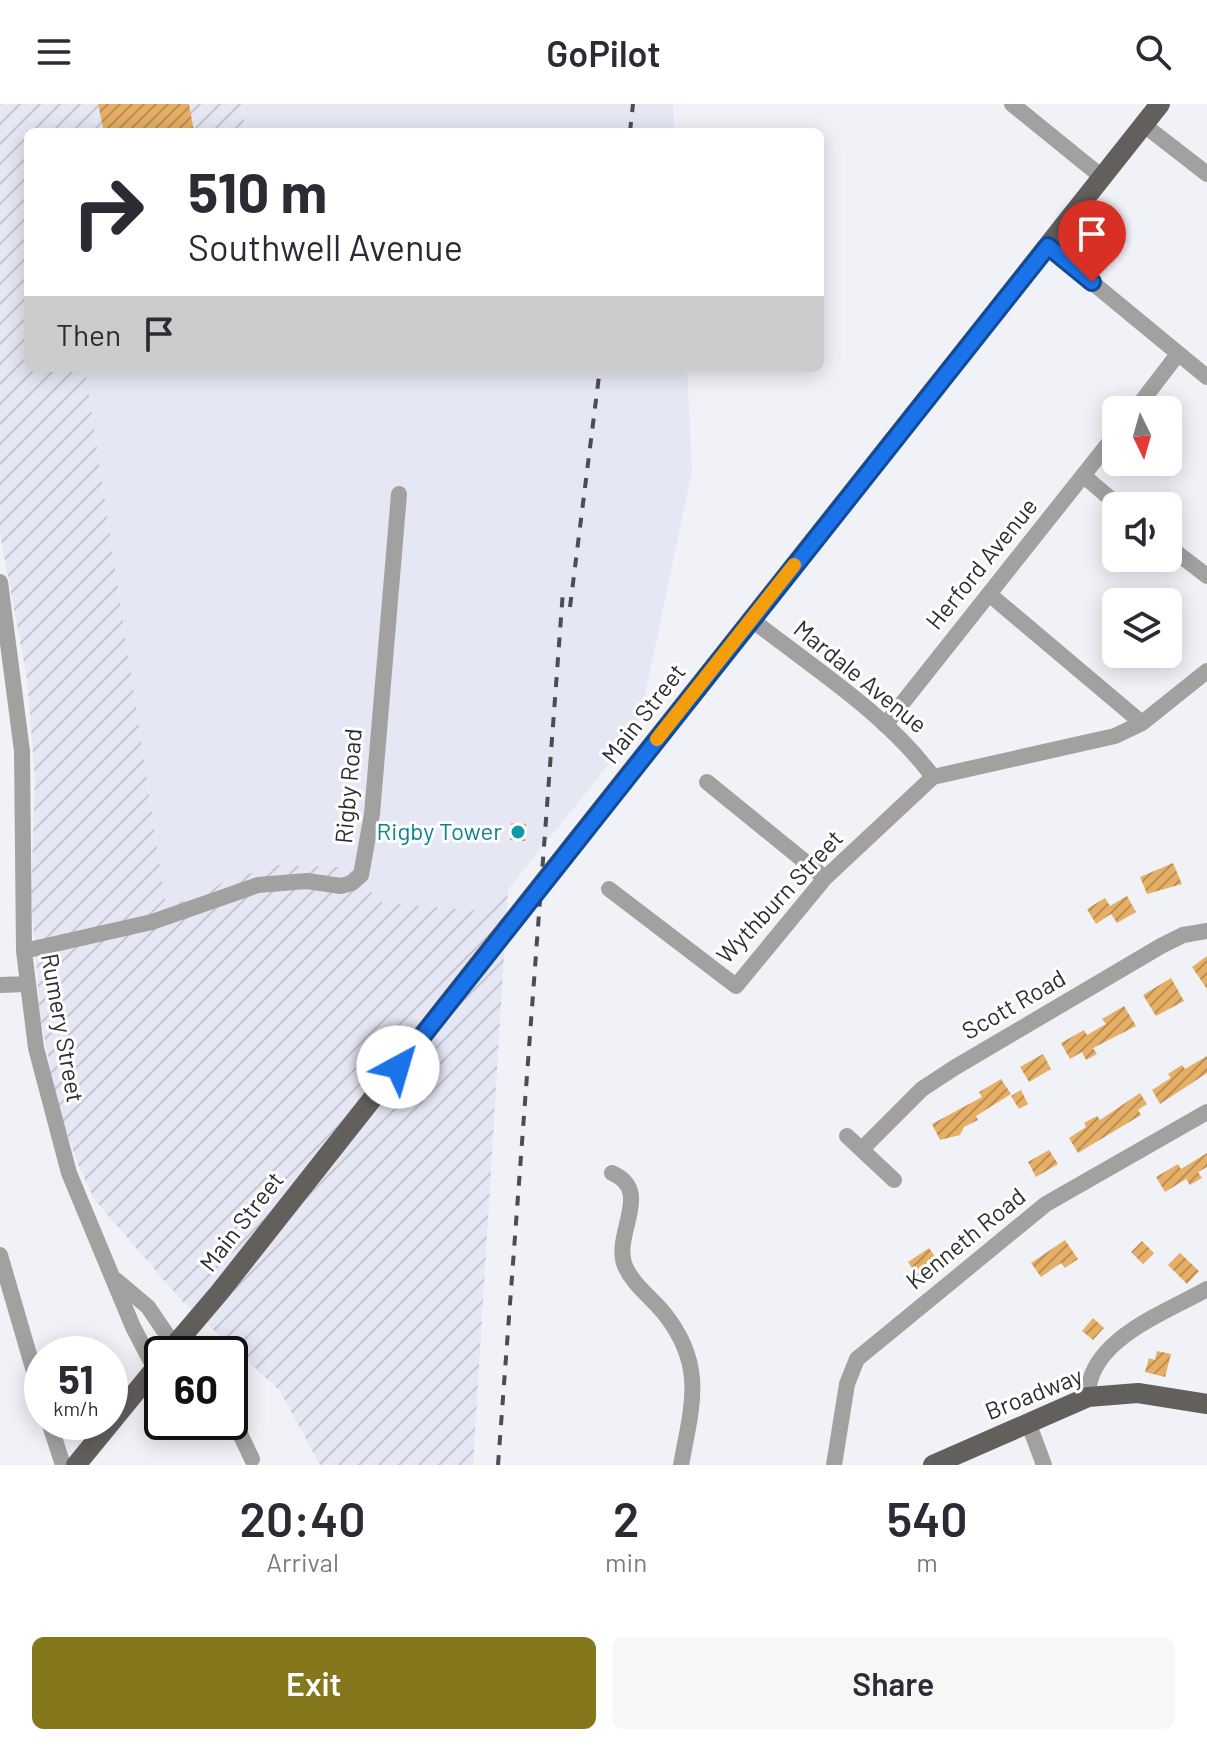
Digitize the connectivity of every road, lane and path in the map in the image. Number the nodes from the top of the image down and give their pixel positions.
1 (1012, 104) edge
2 (1160, 104) edge
3 (1144, 125) junction
4 (1207, 174) edge
5 (1102, 177) junction
6 (1048, 246) junction
7 (1178, 354) junction
8 (1207, 377) edge
9 (1146, 396) edge
10 (1102, 452) edge
11 (1084, 476) junction
12 (1103, 492) edge
13 (399, 494) dead end
14 (1182, 557) edge
15 (1207, 576) edge
16 (0, 582) edge
17 (989, 594) junction
18 (751, 619) junction
19 (1207, 671) edge
20 (1142, 723) junction
21 (885, 725) junction
22 (933, 777) junction
23 (707, 782) dead end
24 (825, 878) junction
25 (609, 889) dead end
26 (1207, 931) edge
27 (24, 951) junction
28 (26, 984) junction
29 (0, 985) edge
30 (1207, 1112) edge
31 (847, 1136) dead end
32 (862, 1149) junction
33 (612, 1173) dead end
34 (894, 1180) dead end
35 (0, 1255) edge
36 (115, 1279) junction
37 (1207, 1289) edge
38 (144, 1336) edge
39 (159, 1336) edge
40 (184, 1336) edge
41 (24, 1337) edge
42 (144, 1384) edge
43 (1088, 1397) junction
44 (1207, 1404) edge
45 (1028, 1422) junction
46 (55, 1440) edge
47 (243, 1440) edge
48 (252, 1459) dead end
49 (63, 1465) edge
50 (76, 1465) edge
51 (681, 1465) edge
52 (834, 1465) edge
53 (933, 1465) edge
54 (1044, 1465) edge

1 - 5 street
2 - 3 main road, Main Street
3 - 4 street
3 - 5 main road, Main Street
5 - 6 main road, Main Street
6 - 7 street
6 - 18 main road, Main Street
7 - 8 street
7 - 9 street
10 - 11 street, Herford Avenue
11 - 12 street
11 - 17 street, Herford Avenue
13 - 27 street, Rigby Road
14 - 15 street
16 - 27 street, Rumery Street
17 - 20 street
17 - 21 street, Herford Avenue
18 - 21 street, Mardale Avenue
18 - 40 main road, Main Street, bridge
19 - 20 street
20 - 22 street
21 - 22 street, Mardale Avenue
22 - 24 street, Wythburn Street
23 - 24 street
24 - 25 street, Wythburn Street
26 - 32 street, Scott Road
27 - 28 street, Rumery Street
28 - 29 street
28 - 36 street, Rumery Street
30 - 52 street, Kenneth Road
31 - 32 street
32 - 34 street
33 - 51 street
35 - 41 street
36 - 38 street, Rumery Street
36 - 39 street, Rumery Street
37 - 43 street
42 - 50 main road, Main Street
43 - 44 main road, Broadway
43 - 45 main road, Broadway
45 - 53 main road, Broadway
45 - 54 street
46 - 49 street
47 - 48 street

